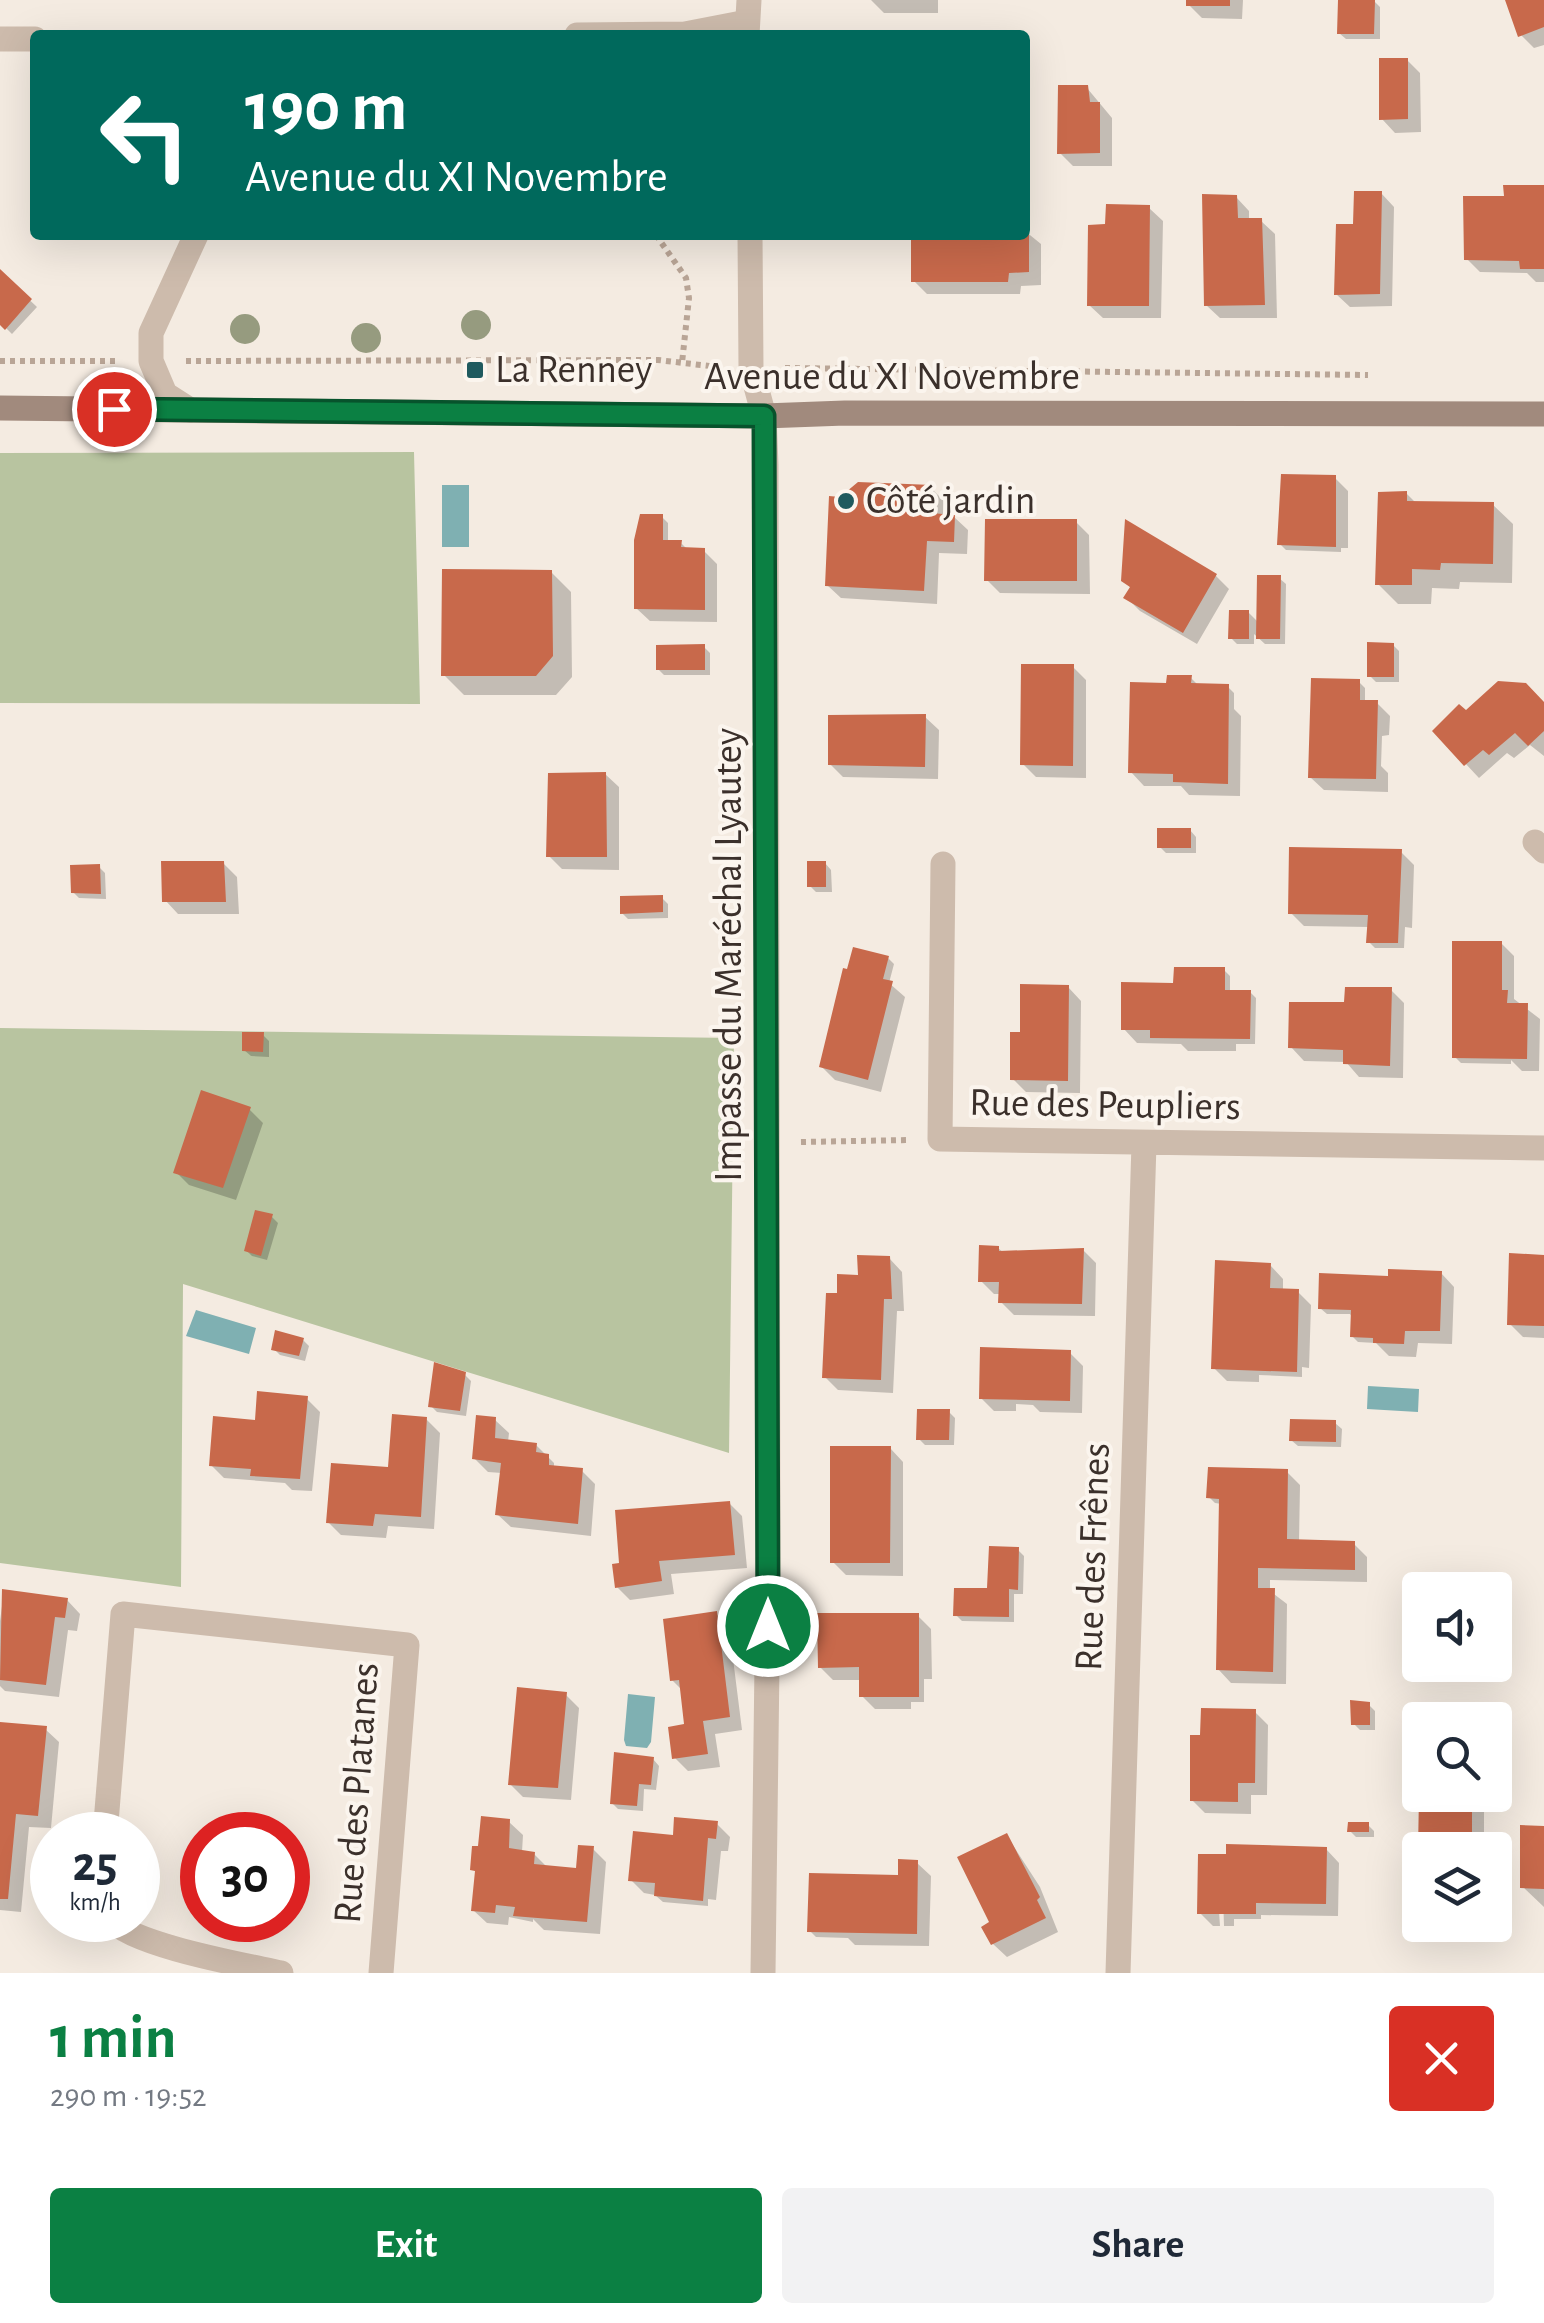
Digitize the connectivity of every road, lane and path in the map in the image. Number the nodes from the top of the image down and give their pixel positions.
1 (748, 19) edge
2 (701, 30) edge
3 (30, 38) edge
4 (0, 39) edge
5 (194, 240) edge
6 (659, 240) edge
7 (750, 240) edge
8 (682, 363) dead end
9 (0, 408) edge
10 (190, 410) junction
11 (1544, 414) edge
12 (764, 416) junction
13 (943, 864) dead end
14 (940, 1139) junction
15 (766, 1143) junction
16 (1144, 1144) junction
17 (1544, 1148) edge
18 (108, 1812) edge
19 (153, 1942) edge
20 (281, 1973) edge
21 (381, 1973) edge
22 (763, 1973) edge
23 (1118, 1973) edge

1 - 2 street
3 - 4 street
5 - 10 street
6 - 8 path
7 - 12 street, Impasse du Maréchal Lyautey
9 - 10 main road, Avenue du XI Novembre
10 - 12 main road, Avenue du XI Novembre
11 - 12 main road, Avenue du XI Novembre
12 - 15 street, Impasse du Maréchal Lyautey
13 - 14 street, Rue des Peupliers
14 - 15 path
14 - 16 street, Rue des Peupliers
15 - 22 street, Impasse du Maréchal Lyautey
16 - 17 street, Rue des Peupliers
16 - 23 street, Rue des Frênes
18 - 21 street, Rue des Platanes
19 - 20 street

